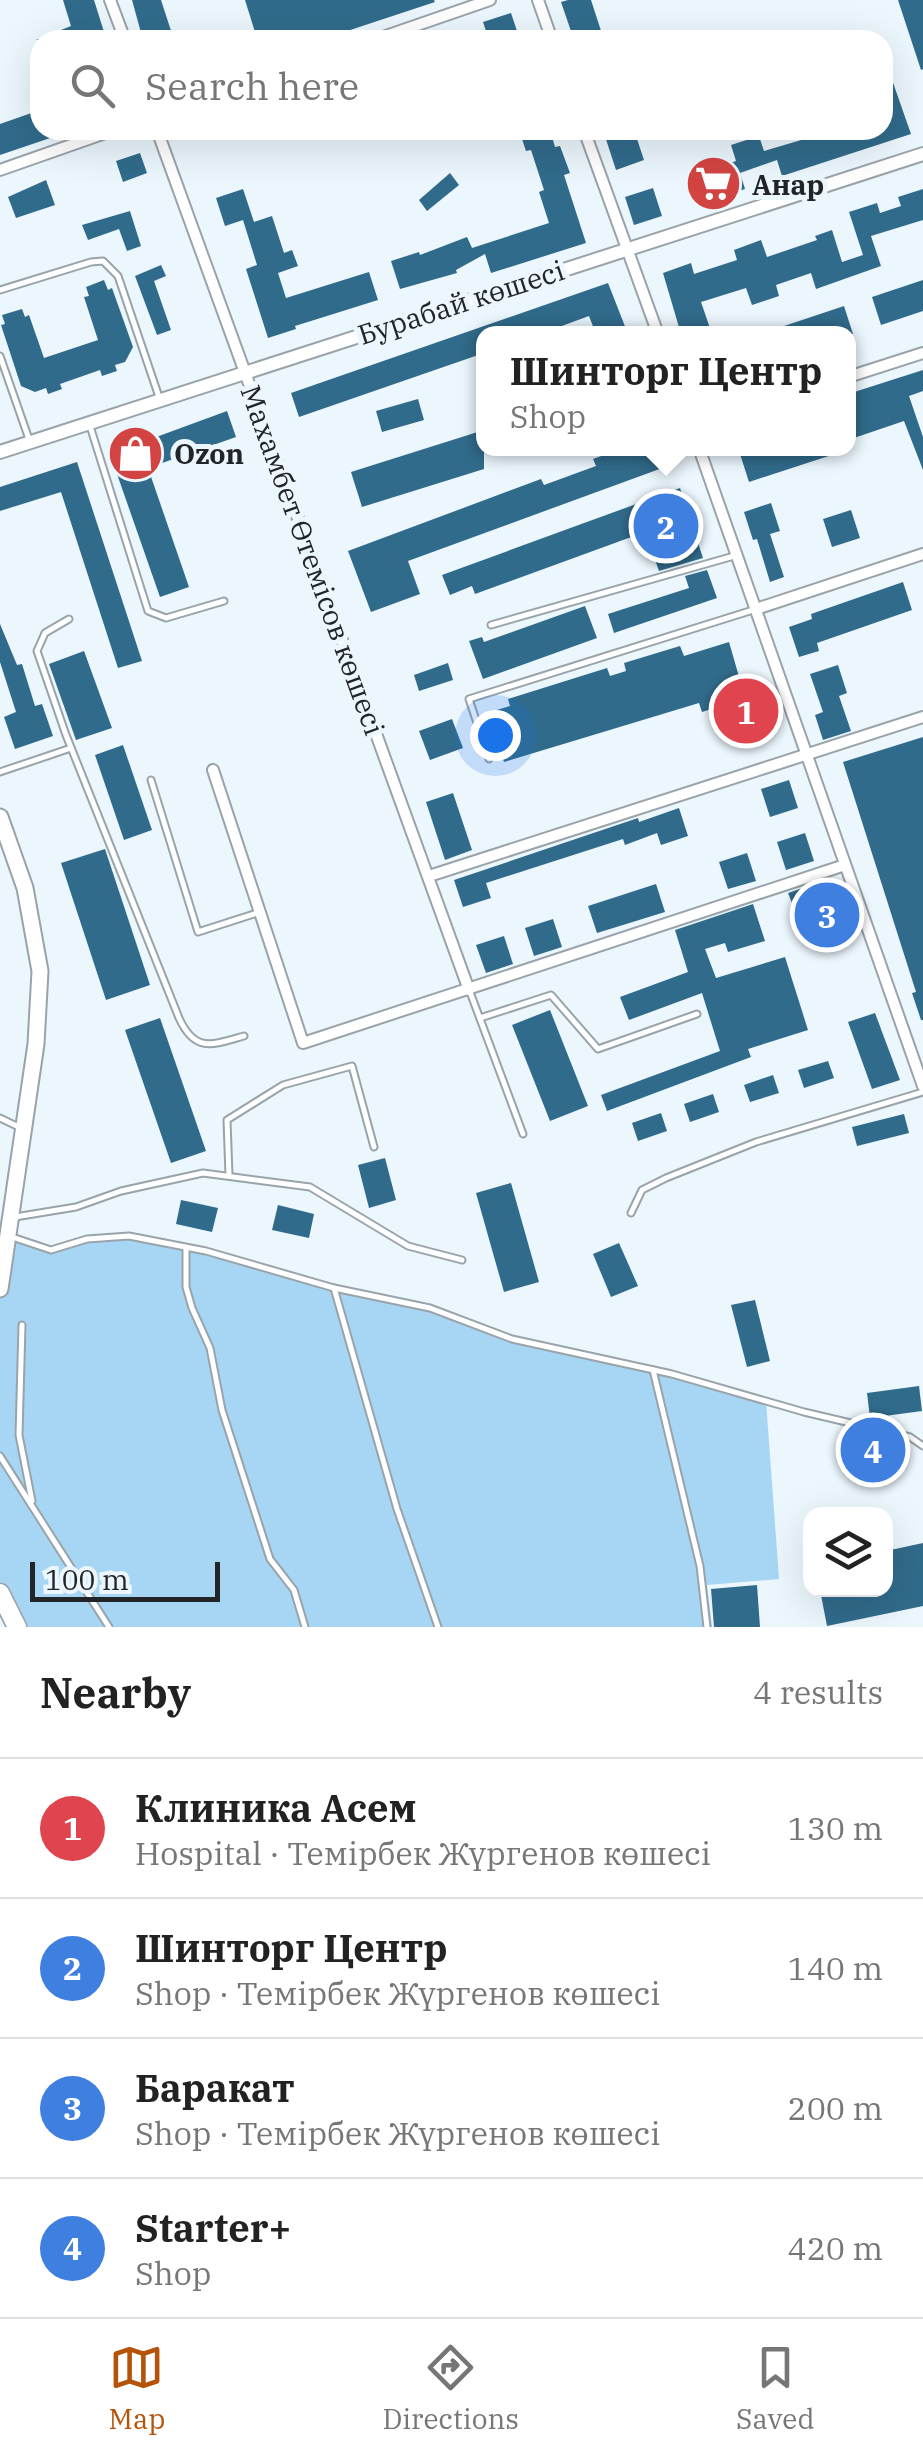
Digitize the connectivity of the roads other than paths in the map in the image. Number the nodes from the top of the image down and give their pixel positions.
1 (110, 0) edge
2 (490, 0) edge
3 (538, 0) edge
4 (121, 30) edge
5 (403, 30) edge
6 (548, 30) edge
7 (86, 140) edge
8 (161, 140) edge
9 (588, 140) edge
10 (923, 154) edge
11 (0, 170) edge
12 (626, 249) junction
13 (0, 290) edge
14 (655, 326) edge
15 (923, 352) edge
16 (0, 356) edge
17 (245, 372) junction
18 (856, 374) edge
19 (160, 400) junction
20 (89, 423) junction
21 (30, 442) junction
22 (0, 452) edge
23 (702, 456) edge
24 (923, 554) edge
25 (737, 555) junction
26 (224, 600) dead end
27 (756, 609) junction
28 (70, 619) dead end
29 (491, 625) dead end
30 (923, 717) edge
31 (71, 748) junction
32 (806, 754) junction
33 (490, 759) dead end
34 (213, 770) dead end
35 (0, 772) edge
36 (151, 780) dead end
37 (0, 817) edge
38 (846, 865) junction
39 (429, 876) junction
40 (260, 912) junction
41 (469, 990) junction
42 (698, 1014) dead end
43 (480, 1018) junction
44 (244, 1036) dead end
45 (923, 1089) edge
46 (0, 1118) edge
47 (24, 1130) junction
48 (523, 1134) dead end
49 (374, 1147) dead end
50 (229, 1176) junction
51 (631, 1213) dead end
52 (7, 1226) junction
53 (186, 1247) junction
54 (462, 1260) dead end
55 (334, 1288) junction
56 (0, 1289) edge
57 (22, 1325) dead end
58 (653, 1370) junction
59 (923, 1446) edge
60 (0, 1456) edge
61 (35, 1508) junction
62 (0, 1593) edge
63 (17, 1627) edge
64 (109, 1627) edge
65 (305, 1627) edge
66 (438, 1627) edge
67 (706, 1627) edge

1 - 4 street
2 - 5 street
3 - 6 street
7 - 11 street
8 - 17 street, Махамбет Өтемісов көшесі
9 - 12 street
10 - 12 street, Бурабай көшесі
12 - 14 street
12 - 17 street, Бурабай көшесі
13 - 19 lane
15 - 18 street
16 - 21 lane
17 - 19 street, Бурабай көшесі
17 - 39 street, Махамбет Өтемісов көшесі
19 - 20 street, Бурабай көшесі
20 - 21 street, Бурабай көшесі
20 - 26 lane
21 - 22 street, Бурабай көшесі
23 - 25 street
24 - 27 street
25 - 27 street
25 - 29 lane
27 - 32 street
27 - 33 lane
28 - 31 lane
30 - 32 street
31 - 35 lane
31 - 44 lane
32 - 38 street
32 - 39 street
34 - 40 street
36 - 40 lane
37 - 47 main road
38 - 41 street
38 - 45 street
39 - 41 street, Махамбет Өтемісов көшесі
40 - 41 street
41 - 43 lane
42 - 43 lane
43 - 48 lane
45 - 51 lane
46 - 47 lane
47 - 52 main road
49 - 50 lane
50 - 52 lane
50 - 54 lane
52 - 53 lane
52 - 56 main road
53 - 55 lane
53 - 65 lane
55 - 58 lane
55 - 66 lane
57 - 61 lane
58 - 59 lane
58 - 67 lane
60 - 61 lane
61 - 64 lane
62 - 63 highway

